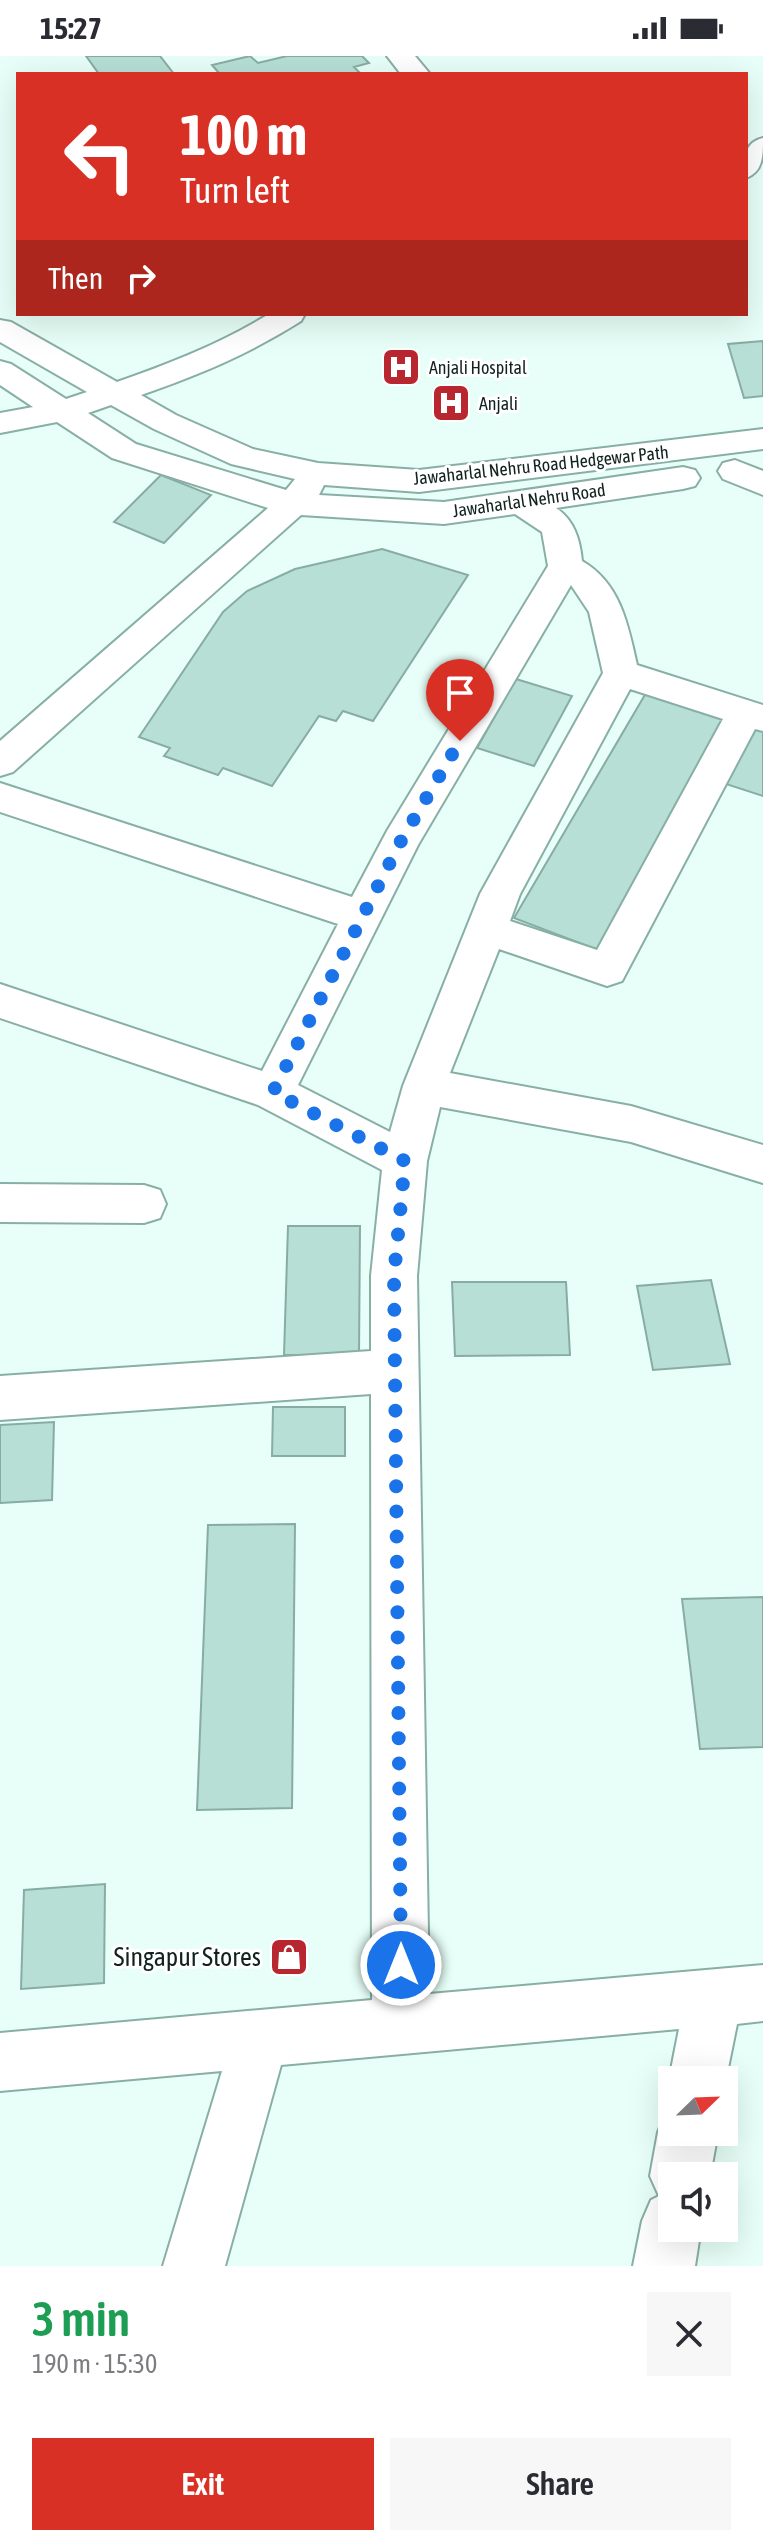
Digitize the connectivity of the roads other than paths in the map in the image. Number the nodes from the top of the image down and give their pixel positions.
1 (400, 56) edge
2 (414, 72) edge
3 (763, 146) edge
4 (748, 166) edge
5 (287, 316) edge
6 (0, 329) edge
7 (0, 371) edge
8 (113, 393) junction
9 (62, 411) junction
10 (0, 423) edge
11 (763, 439) edge
12 (318, 474) junction
13 (754, 474) edge
14 (520, 502) junction
15 (293, 504) junction
16 (565, 566) junction
17 (621, 673) junction
18 (754, 715) edge
19 (0, 762) edge
20 (0, 797) edge
21 (362, 916) junction
22 (487, 929) junction
23 (0, 1001) edge
24 (424, 1086) junction
25 (273, 1092) junction
26 (405, 1161) junction
27 (763, 1164) edge
28 (0, 1203) edge
29 (144, 1204) dead end
30 (395, 1371) junction
31 (0, 1398) edge
32 (738, 1995) edge
33 (401, 2027) junction
34 (260, 2039) junction
35 (0, 2062) edge
36 (705, 2066) edge
37 (668, 2242) edge
38 (194, 2266) edge
39 (664, 2266) edge

1 - 2 street
3 - 4 street
5 - 8 street
6 - 8 street, Jawaharlal Nehru Road Hedgewar Path
7 - 9 street, Jawaharlal Nehru Road
8 - 9 street
8 - 12 street, Jawaharlal Nehru Road Hedgewar Path
9 - 10 street
9 - 15 street, Jawaharlal Nehru Road
11 - 12 street, Jawaharlal Nehru Road Hedgewar Path
12 - 15 street
13 - 14 street, Jawaharlal Nehru Road
14 - 15 street, Jawaharlal Nehru Road
14 - 16 street
15 - 19 street
16 - 17 street
16 - 21 street
17 - 18 street
17 - 22 street
18 - 22 street
20 - 21 street
21 - 25 street
22 - 24 street
23 - 25 street
24 - 26 street
24 - 27 street
25 - 26 street
26 - 30 street
28 - 29 street
30 - 31 street
30 - 33 street
32 - 33 street
32 - 36 street
33 - 34 street
34 - 35 street
34 - 38 street
37 - 39 street

